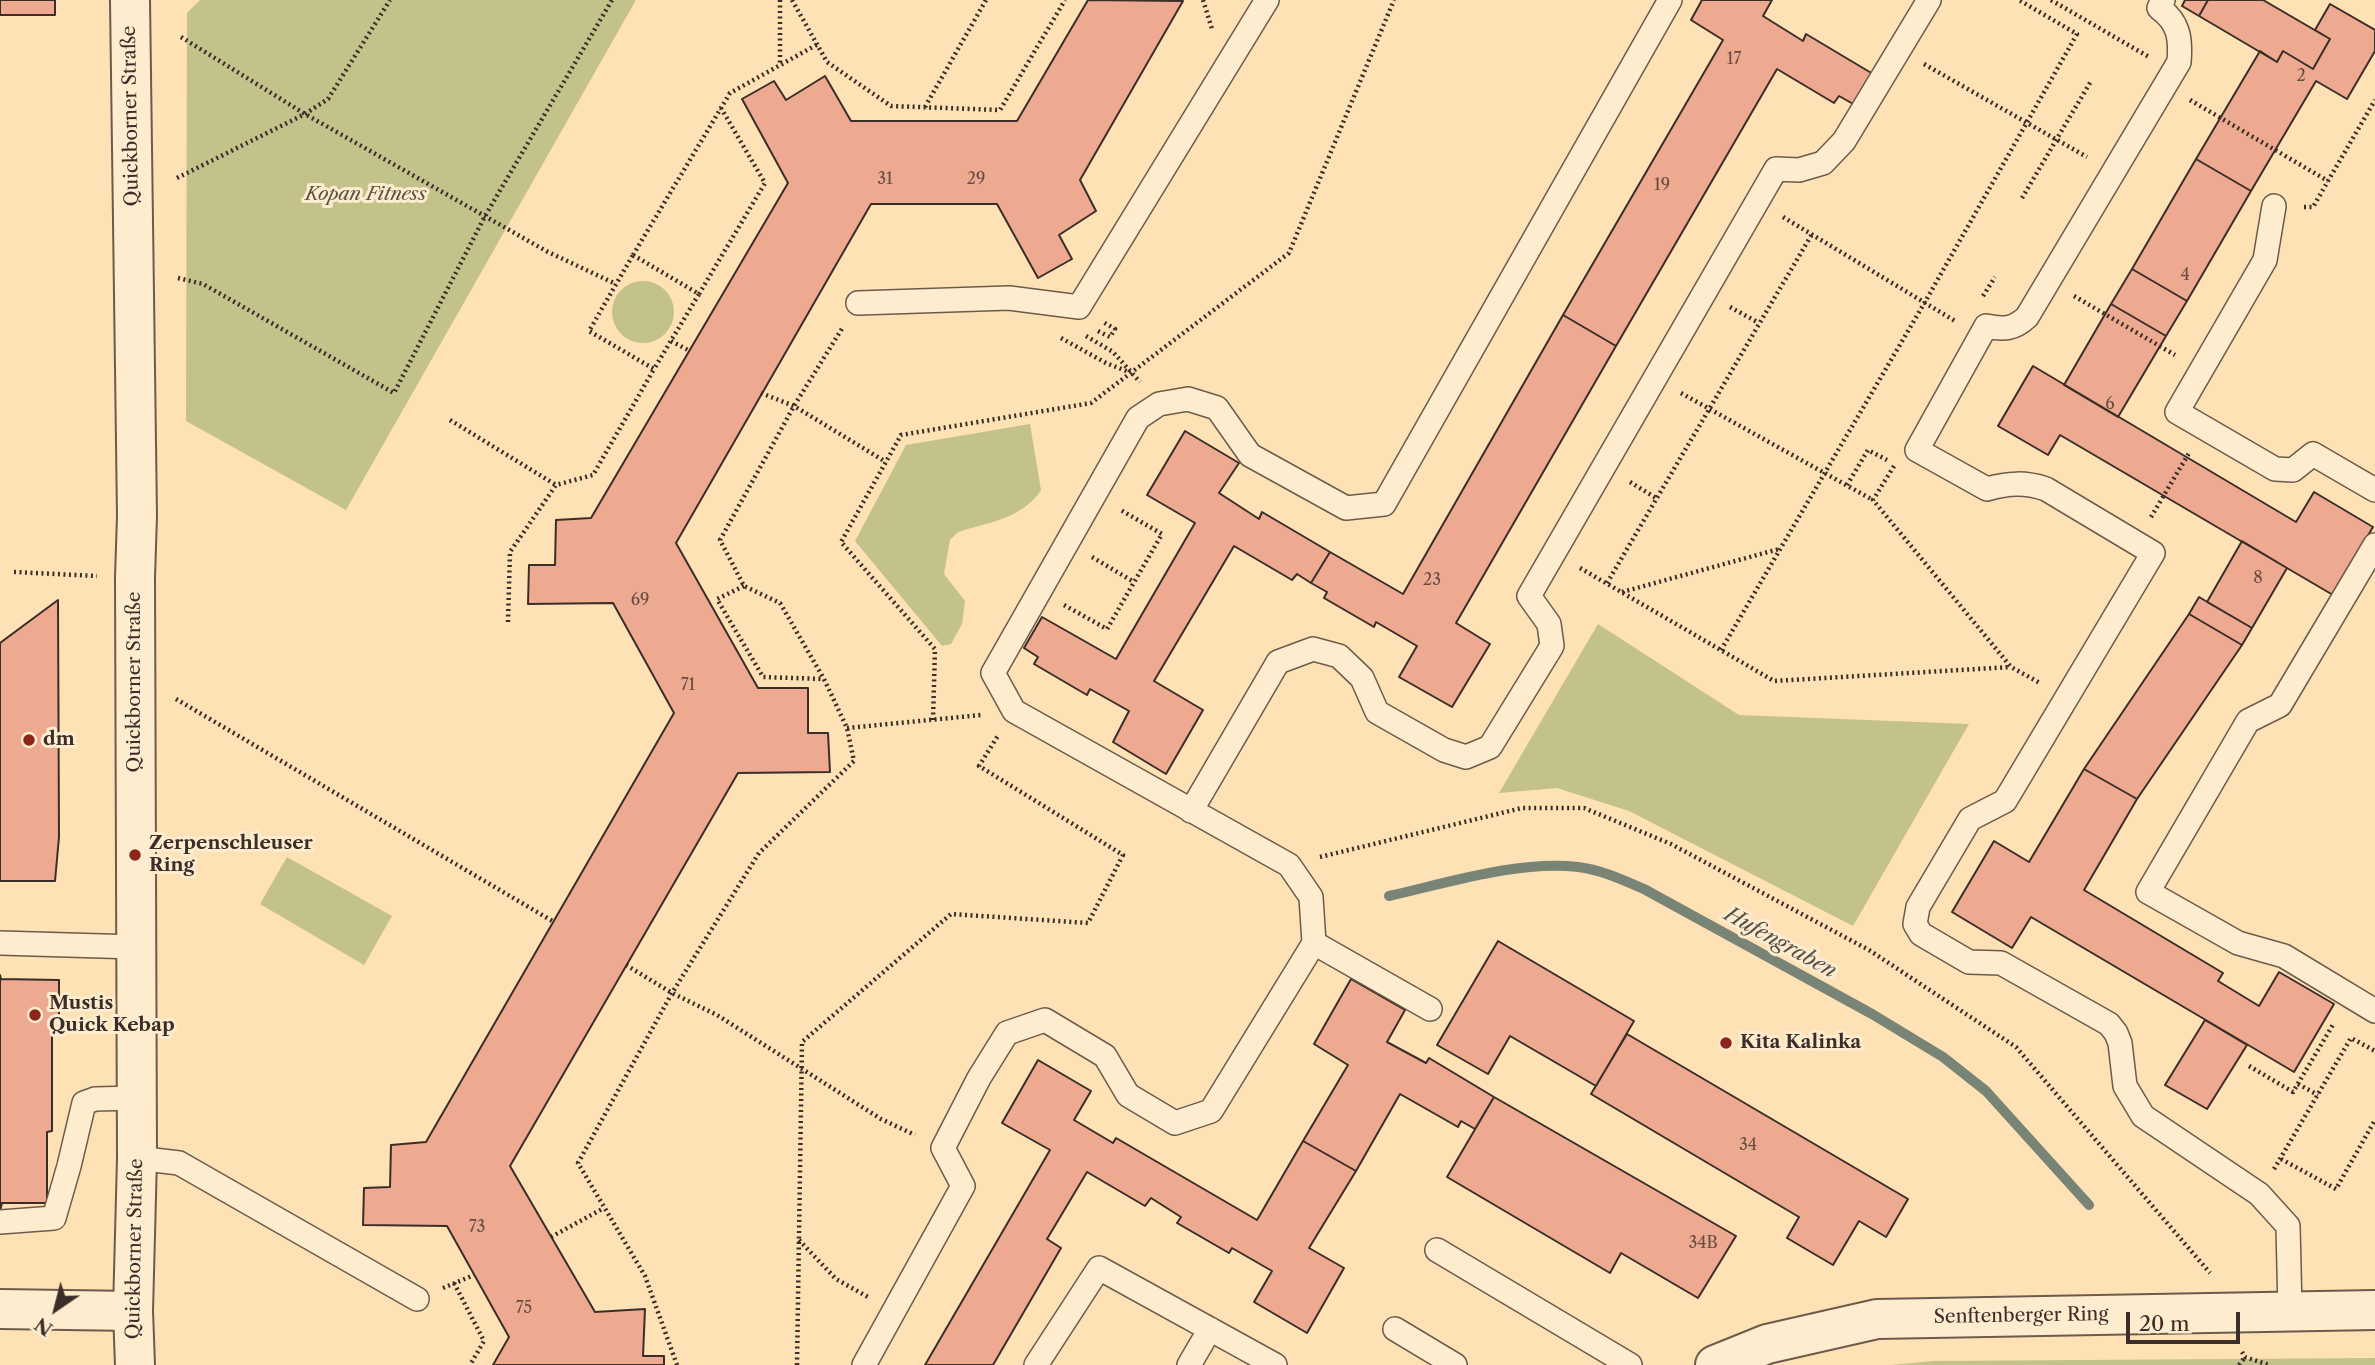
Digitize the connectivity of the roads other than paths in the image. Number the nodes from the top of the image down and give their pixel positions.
1 (130, 0) edge
2 (1267, 0) edge
3 (1670, 0) edge
4 (1929, 0) edge
5 (2163, 0) edge
6 (2274, 206) road end
7 (858, 303) road end
8 (2375, 490) edge
9 (2375, 545) edge
10 (1191, 811) junction
11 (0, 943) edge
12 (1314, 943) junction
13 (136, 947) junction
14 (1430, 1009) dead end
15 (2375, 1011) edge
16 (136, 1098) junction
17 (136, 1158) junction
18 (0, 1222) edge
19 (1437, 1250) dead end
20 (417, 1299) dead end
21 (0, 1309) edge
22 (2375, 1310) edge
23 (133, 1311) junction
24 (2290, 1311) junction
25 (1210, 1329) junction
26 (1395, 1329) dead end
27 (135, 1365) edge
28 (864, 1365) edge
29 (1036, 1365) edge
30 (1189, 1365) edge
31 (1275, 1365) edge
32 (1455, 1365) edge
33 (1630, 1365) edge
34 (1715, 1365) edge

1 - 13 street, Quickborner Straße
2 - 7 lane
3 - 10 lane
4 - 10 lane
5 - 24 lane
6 - 8 lane
9 - 15 lane
10 - 12 lane
11 - 13 lane
12 - 14 lane
12 - 28 lane
13 - 16 street, Quickborner Straße
16 - 17 street, Quickborner Straße
16 - 18 lane
17 - 20 lane
17 - 23 street, Quickborner Straße
19 - 33 lane
21 - 23 street
22 - 24 street, Senftenberger Ring
23 - 27 street, Quickborner Straße
24 - 34 street, Senftenberger Ring
25 - 29 lane
25 - 30 lane
25 - 31 lane
26 - 32 lane

